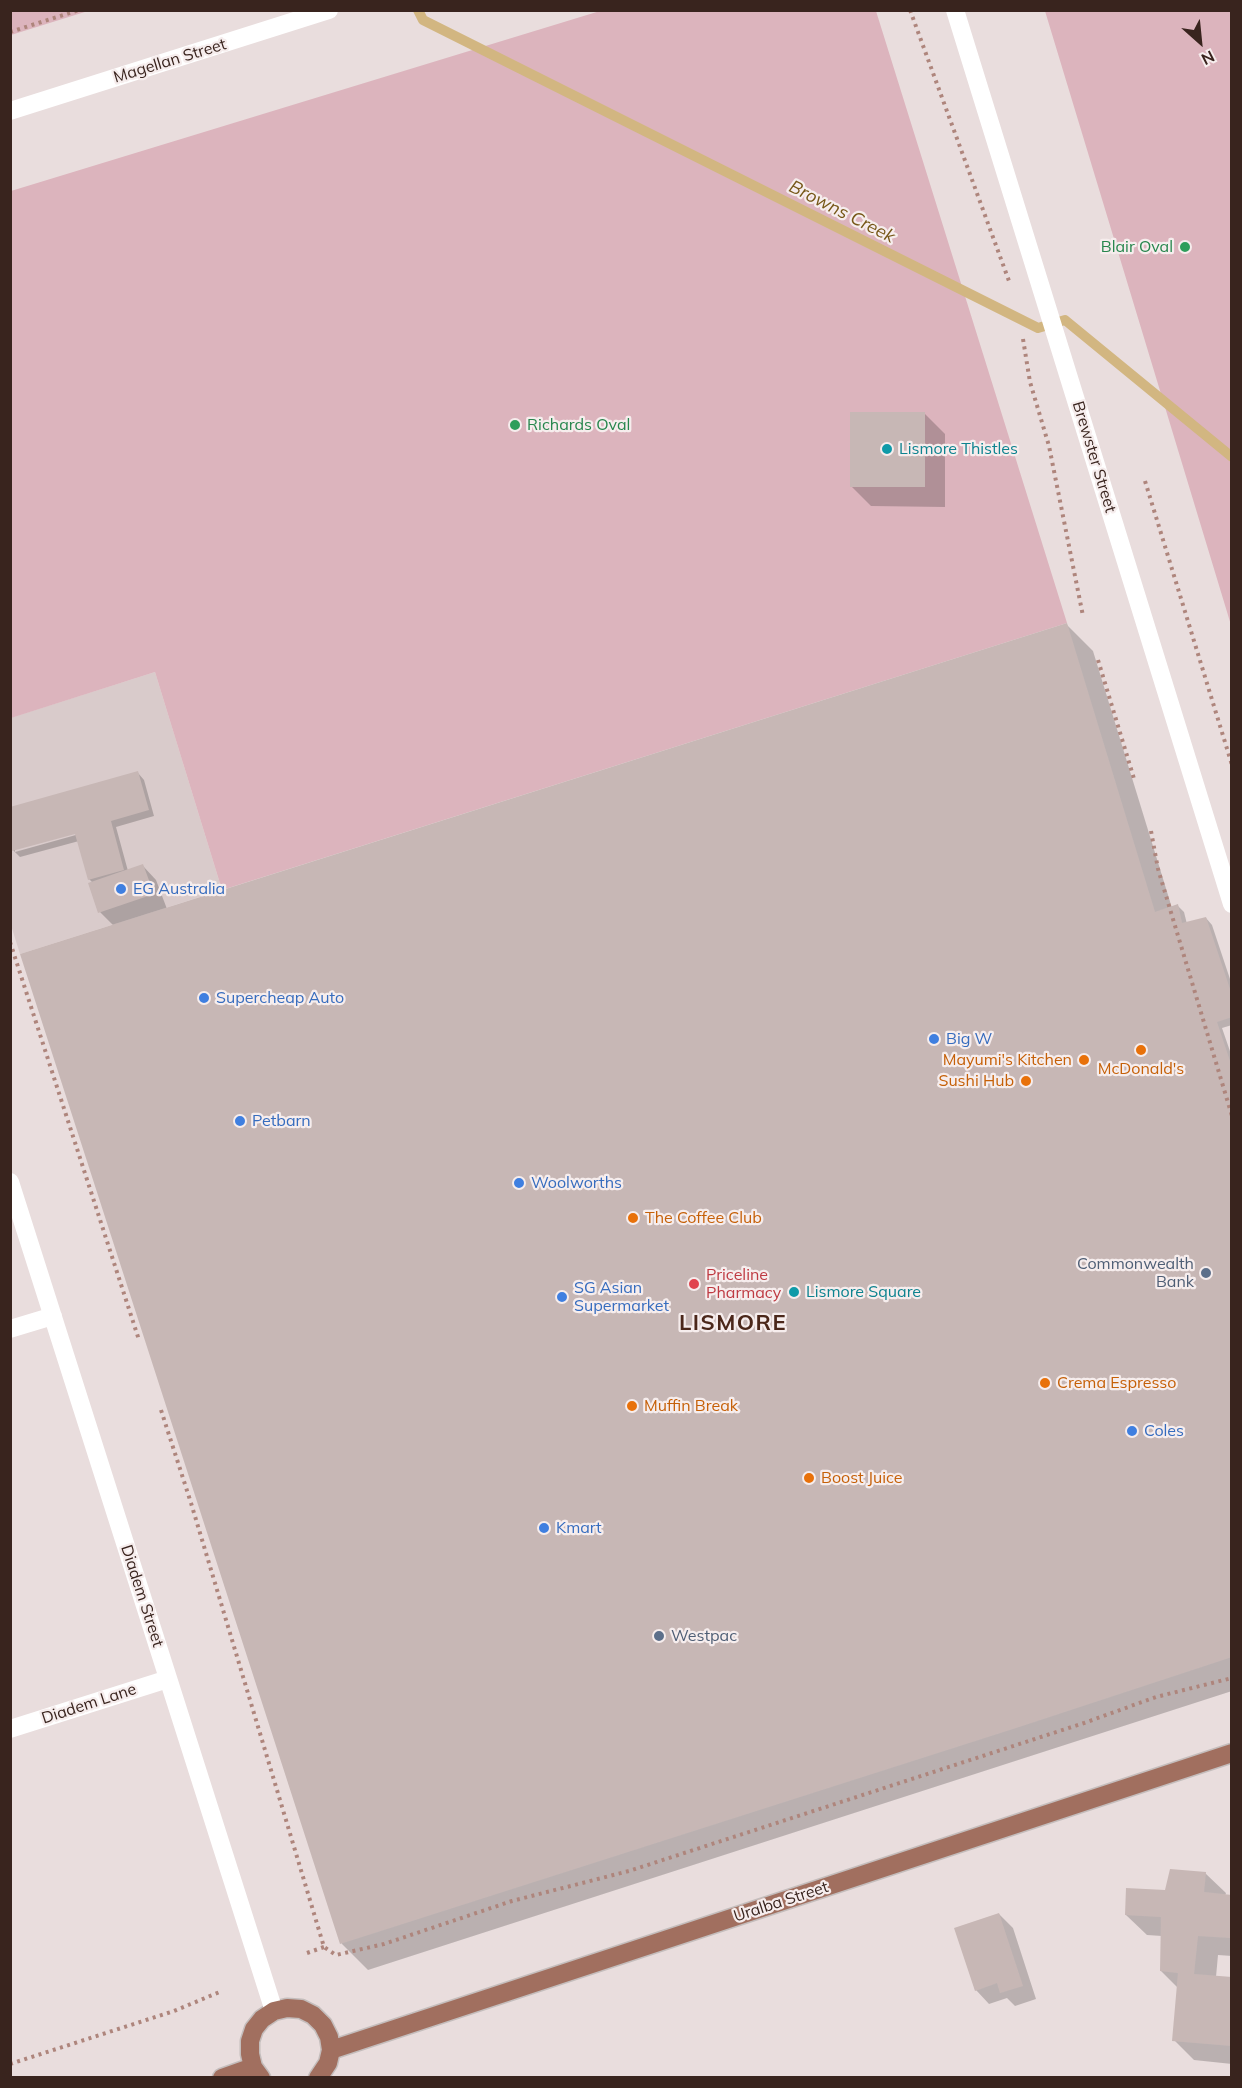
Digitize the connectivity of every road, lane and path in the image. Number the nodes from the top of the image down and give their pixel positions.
1 (79, 10) edge
2 (329, 10) edge
3 (910, 10) edge
4 (955, 10) edge
5 (10, 32) edge
6 (10, 111) edge
7 (1010, 283) dead end
8 (1023, 339) dead end
9 (1145, 481) dead end
10 (1083, 616) dead end
11 (1098, 660) dead end
12 (1232, 765) edge
13 (1135, 782) dead end
14 (1151, 831) dead end
15 (1232, 904) edge
16 (10, 942) edge
17 (1232, 1116) edge
18 (10, 1182) edge
19 (53, 1316) junction
20 (10, 1329) edge
21 (139, 1341) dead end
22 (161, 1410) dead end
23 (1232, 1678) edge
24 (168, 1679) junction
25 (10, 1729) edge
26 (1232, 1753) edge
27 (324, 1947) junction
28 (307, 1953) dead end
29 (222, 1991) dead end
30 (274, 2011) junction
31 (331, 2050) junction
32 (10, 2064) edge
33 (257, 2072) edge
34 (222, 2078) edge
35 (318, 2078) edge

1 - 5 path
2 - 6 street, Magellan Street
3 - 7 path
4 - 15 street, Brewster Street
8 - 10 path
9 - 12 path
11 - 13 path
14 - 17 path
16 - 21 path
18 - 19 street, Diadem Street
19 - 20 street
19 - 24 street, Diadem Street
22 - 27 path
23 - 27 path
24 - 25 street, Diadem Lane
24 - 30 street, Diadem Street
26 - 31 main road, Uralba Street
27 - 28 path
29 - 32 path
30 - 31 main road
30 - 33 main road
31 - 35 main road
33 - 34 main road

